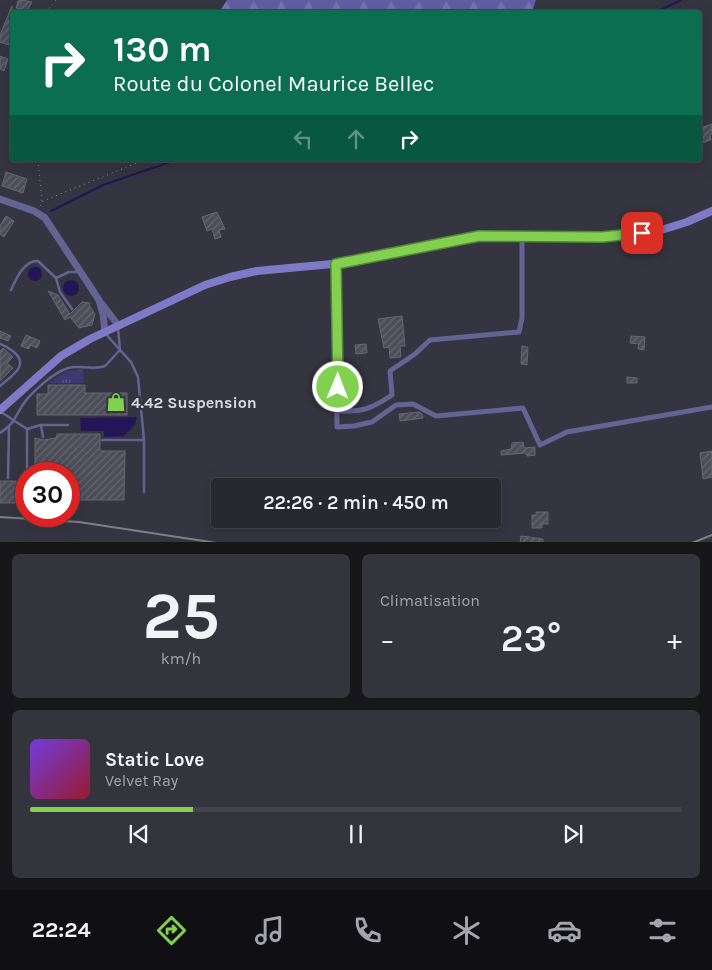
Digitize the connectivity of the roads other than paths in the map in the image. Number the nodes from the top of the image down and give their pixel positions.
1 (0, 200) edge
2 (712, 211) edge
3 (522, 236) junction
4 (75, 263) junction
5 (336, 264) junction
6 (69, 272) junction
7 (80, 272) junction
8 (56, 278) junction
9 (11, 290) dead end
10 (99, 300) junction
11 (72, 309) dead end
12 (117, 326) junction
13 (104, 332) junction
14 (0, 344) edge
15 (120, 350) junction
16 (0, 386) edge
17 (712, 407) edge
18 (0, 411) edge
19 (338, 411) junction
20 (15, 422) junction
21 (41, 425) junction
22 (68, 425) dead end
23 (8, 427) junction
24 (27, 429) junction
25 (0, 433) edge
26 (42, 437) dead end
27 (102, 440) dead end
28 (144, 440) junction
29 (27, 462) edge
30 (8, 478) dead end
31 (144, 492) dead end

1 - 4 street
2 - 3 main road
3 - 5 main road
3 - 19 street
4 - 6 lane
4 - 7 street
5 - 12 main road
5 - 19 street
6 - 7 lane
6 - 8 lane
7 - 10 street
8 - 9 lane
8 - 11 lane
10 - 12 street
10 - 13 street
12 - 13 main road
12 - 15 lane
13 - 15 lane
13 - 18 main road
14 - 16 lane
15 - 20 lane
15 - 28 lane
17 - 19 street
18 - 20 lane
20 - 23 lane
20 - 24 lane
21 - 22 lane
21 - 24 lane
21 - 26 lane
23 - 25 lane
23 - 30 lane
24 - 29 lane
27 - 28 lane
28 - 31 lane

